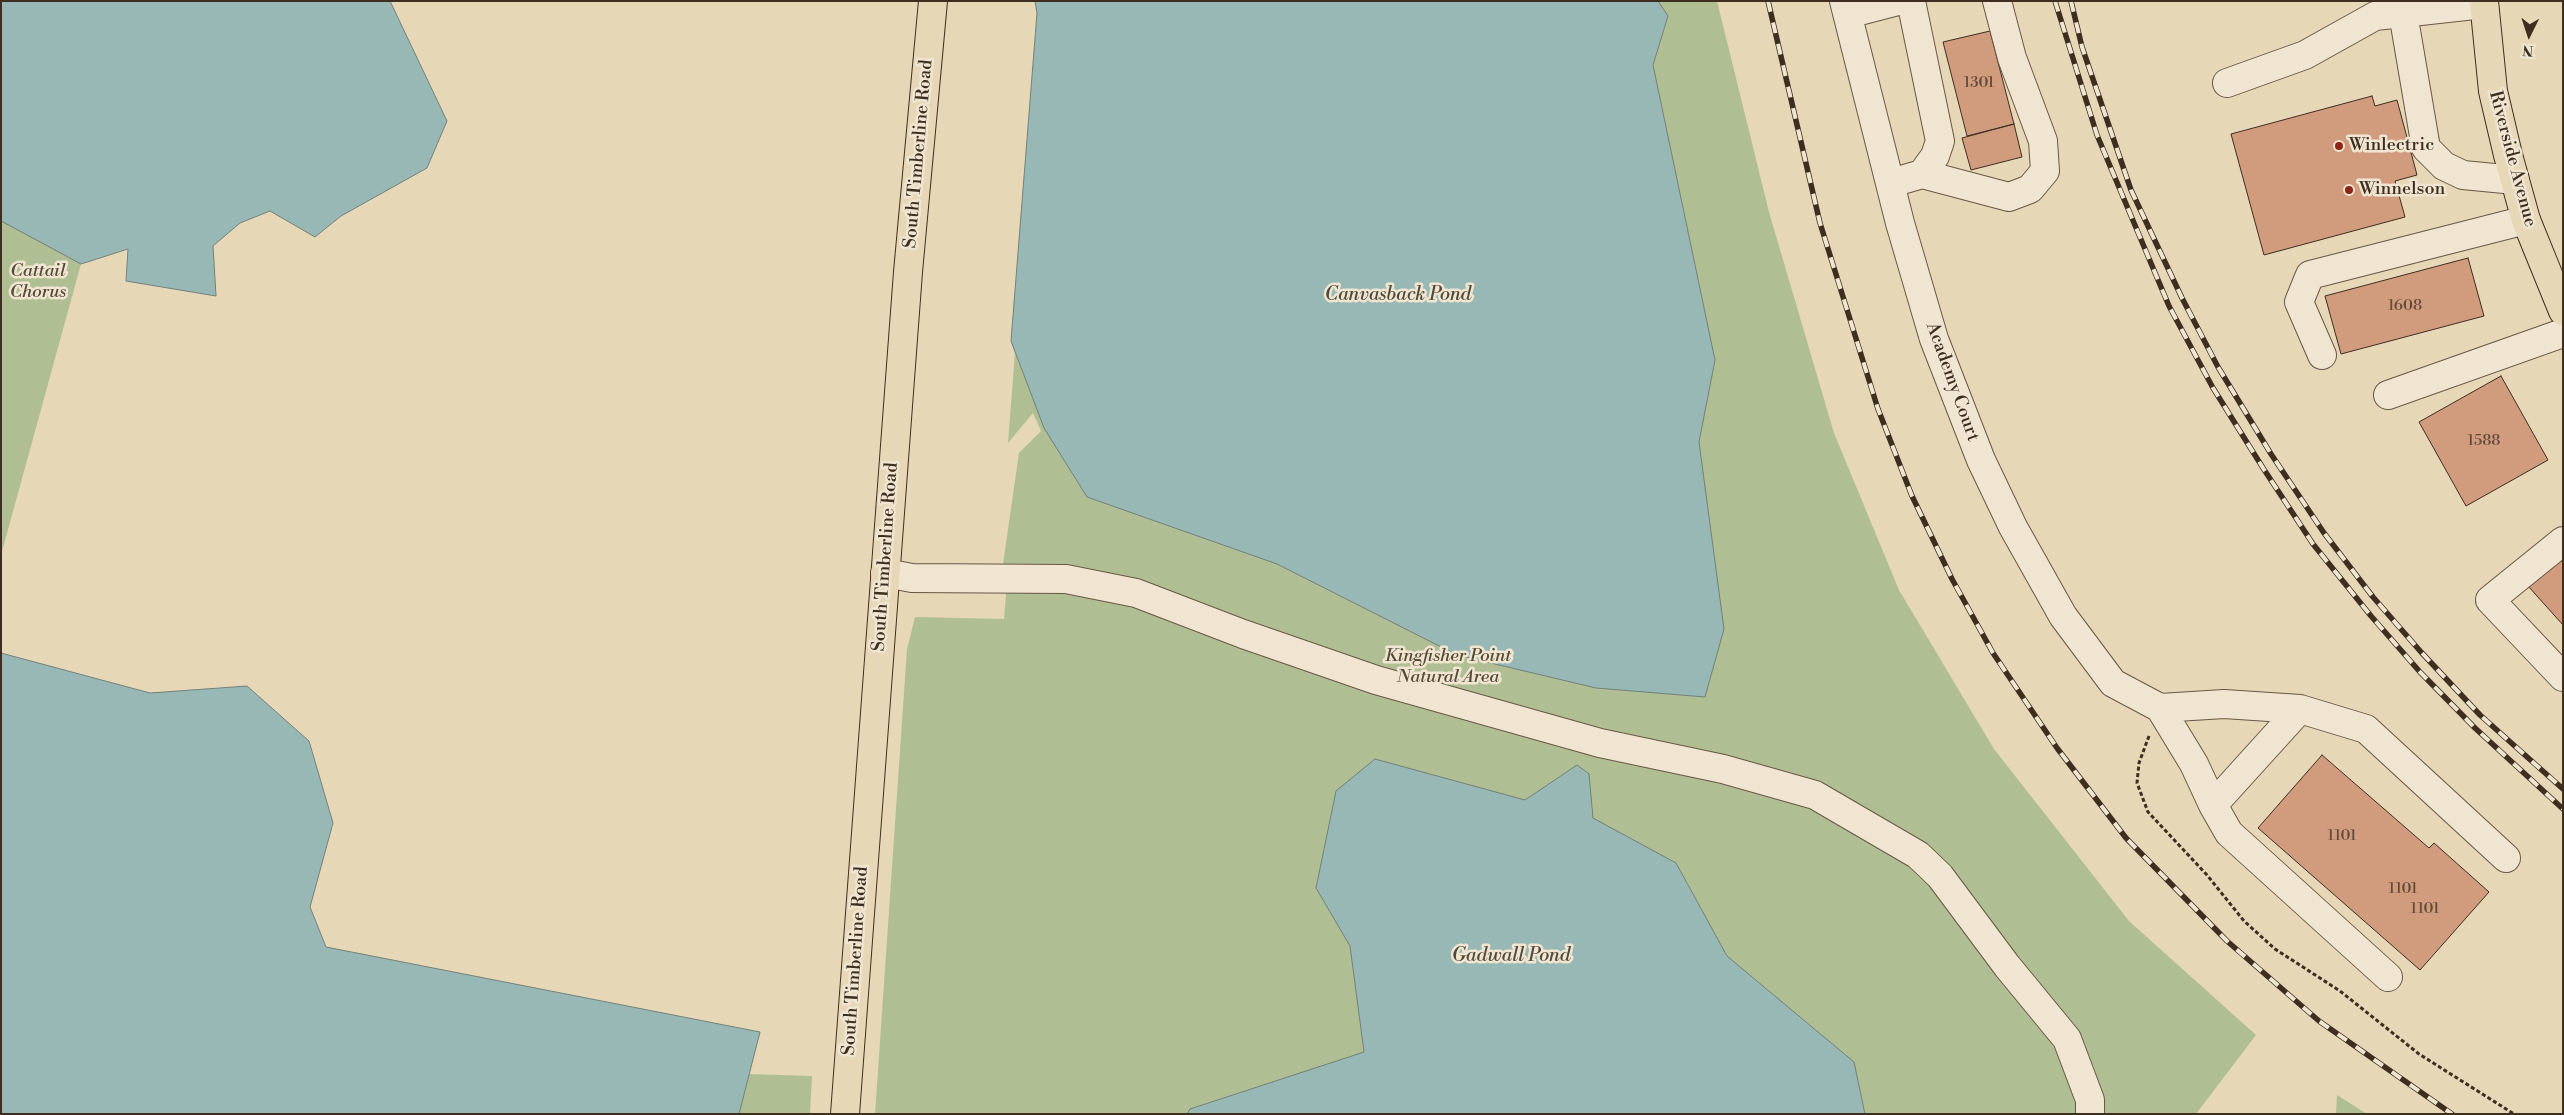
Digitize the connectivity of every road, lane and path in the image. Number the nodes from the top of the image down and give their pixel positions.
1 (933, 1) edge
2 (1898, 1) edge
3 (1911, 1) edge
4 (1997, 1) edge
5 (2484, 3) edge
6 (1846, 8) edge
7 (2403, 13) junction
8 (2227, 82) dead end
9 (1922, 174) junction
10 (2515, 180) junction
11 (1890, 183) junction
12 (2526, 220) junction
13 (2563, 311) edge
14 (2563, 333) edge
15 (2322, 355) dead end
16 (2388, 395) dead end
17 (2563, 541) edge
18 (885, 573) junction
19 (2563, 677) edge
20 (2160, 708) junction
21 (2300, 709) junction
22 (2213, 804) junction
23 (2506, 858) dead end
24 (2388, 977) dead end
25 (845, 1114) edge
26 (2090, 1114) edge
27 (2514, 1114) edge

1 - 18 main road, South Timberline Road
2 - 6 street
3 - 9 street
4 - 9 street
5 - 7 street
5 - 10 main road, Riverside Avenue
6 - 11 street, Academy Court
7 - 8 street
7 - 10 street
9 - 11 street
10 - 12 main road, Riverside Avenue
11 - 20 street, Academy Court
12 - 13 main road, Riverside Avenue
12 - 15 street
14 - 16 street
17 - 19 street
18 - 25 main road, South Timberline Road
18 - 26 street
20 - 21 street
20 - 22 street
20 - 27 path
21 - 22 street
21 - 23 street
22 - 24 street

